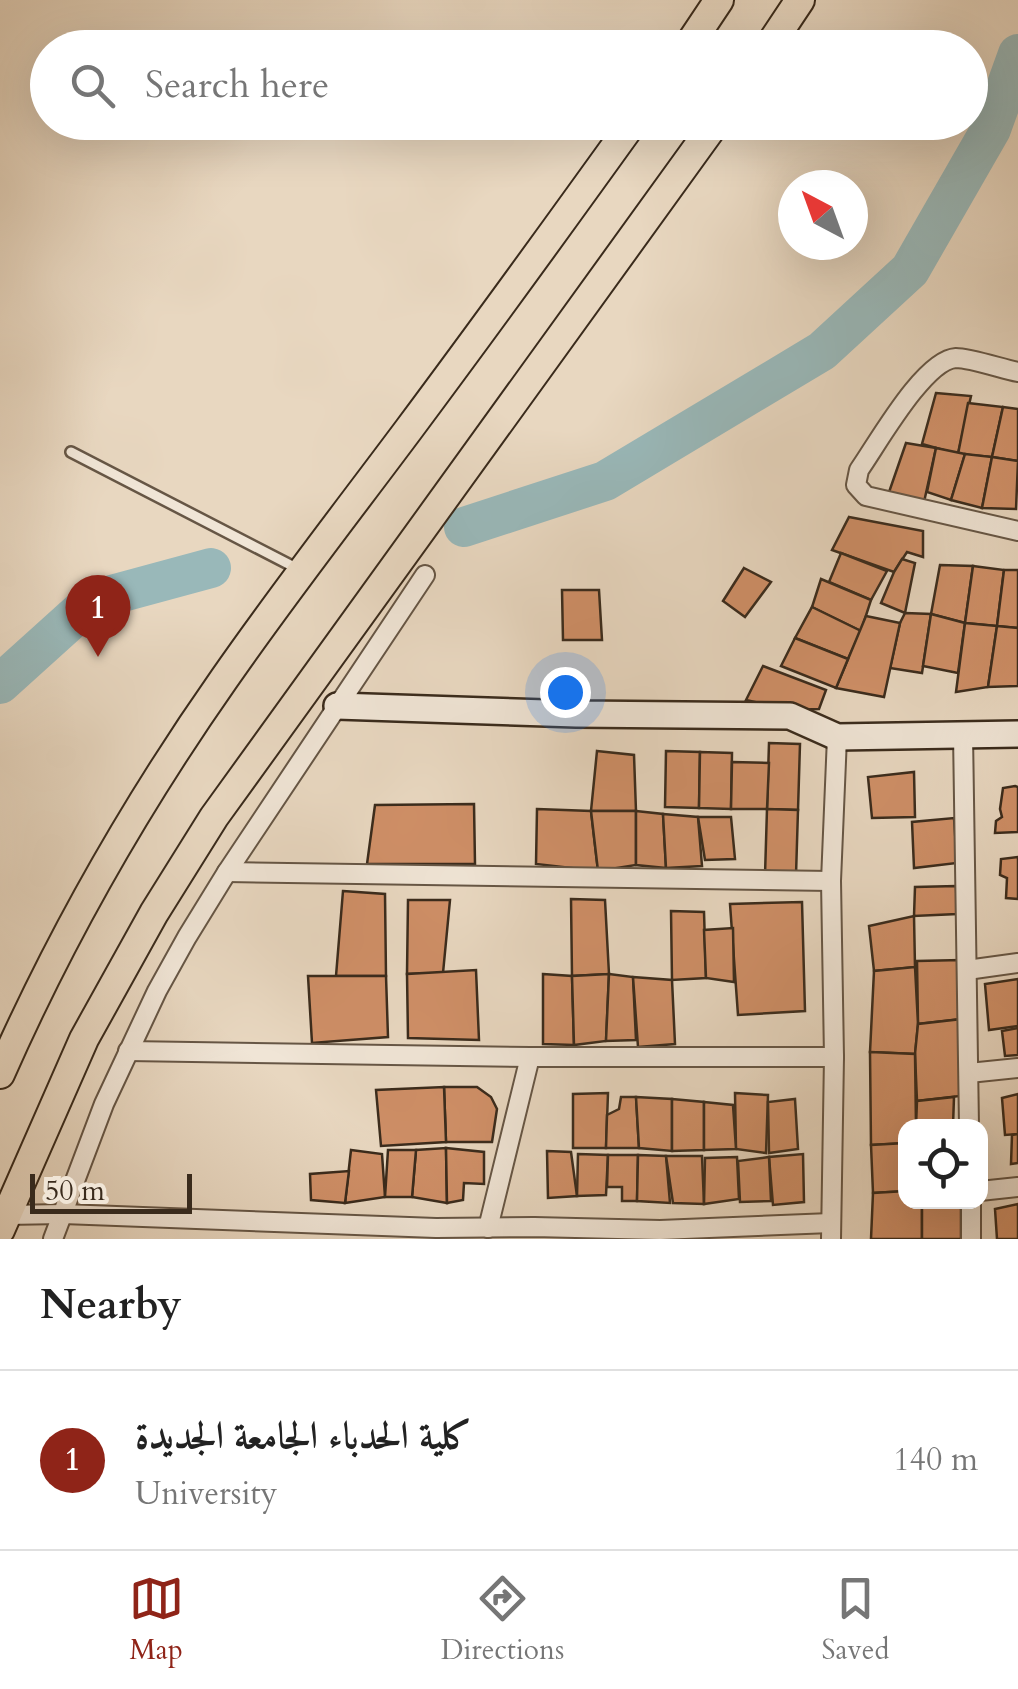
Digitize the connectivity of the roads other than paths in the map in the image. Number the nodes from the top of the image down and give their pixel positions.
1 (719, 0) edge
2 (800, 0) edge
3 (698, 30) edge
4 (780, 30) edge
5 (620, 140) edge
6 (703, 140) edge
7 (1018, 372) edge
8 (71, 452) dead end
9 (1018, 530) edge
10 (302, 572) junction
11 (424, 575) dead end
12 (338, 706) junction
13 (963, 734) junction
14 (1018, 734) edge
15 (836, 736) junction
16 (227, 872) junction
17 (832, 881) junction
18 (1018, 963) edge
19 (967, 970) junction
20 (128, 1051) junction
21 (834, 1057) junction
22 (530, 1058) junction
23 (1018, 1068) edge
24 (968, 1073) junction
25 (0, 1074) edge
26 (969, 1119) edge
27 (1018, 1188) edge
28 (988, 1190) edge
29 (970, 1209) edge
30 (63, 1214) junction
31 (3, 1223) edge
32 (488, 1228) junction
33 (831, 1231) edge
34 (534, 1233) edge
35 (431, 1234) edge
36 (660, 1234) edge
37 (53, 1239) edge
38 (971, 1239) edge

1 - 3 main road
2 - 4 main road
5 - 10 main road
6 - 31 main road
7 - 9 street
8 - 10 lane
10 - 25 main road
11 - 12 street
12 - 15 street
12 - 16 street
13 - 14 street
13 - 15 street
13 - 19 street
15 - 17 street
16 - 17 street
16 - 20 street
17 - 21 street
18 - 19 street
19 - 24 street
20 - 22 street
20 - 30 street
21 - 22 street
21 - 33 street
22 - 32 street
23 - 24 street
24 - 26 street
27 - 28 street
29 - 38 street
30 - 31 street
30 - 35 street
30 - 37 street
32 - 34 street
32 - 35 street
33 - 36 street
34 - 36 street

